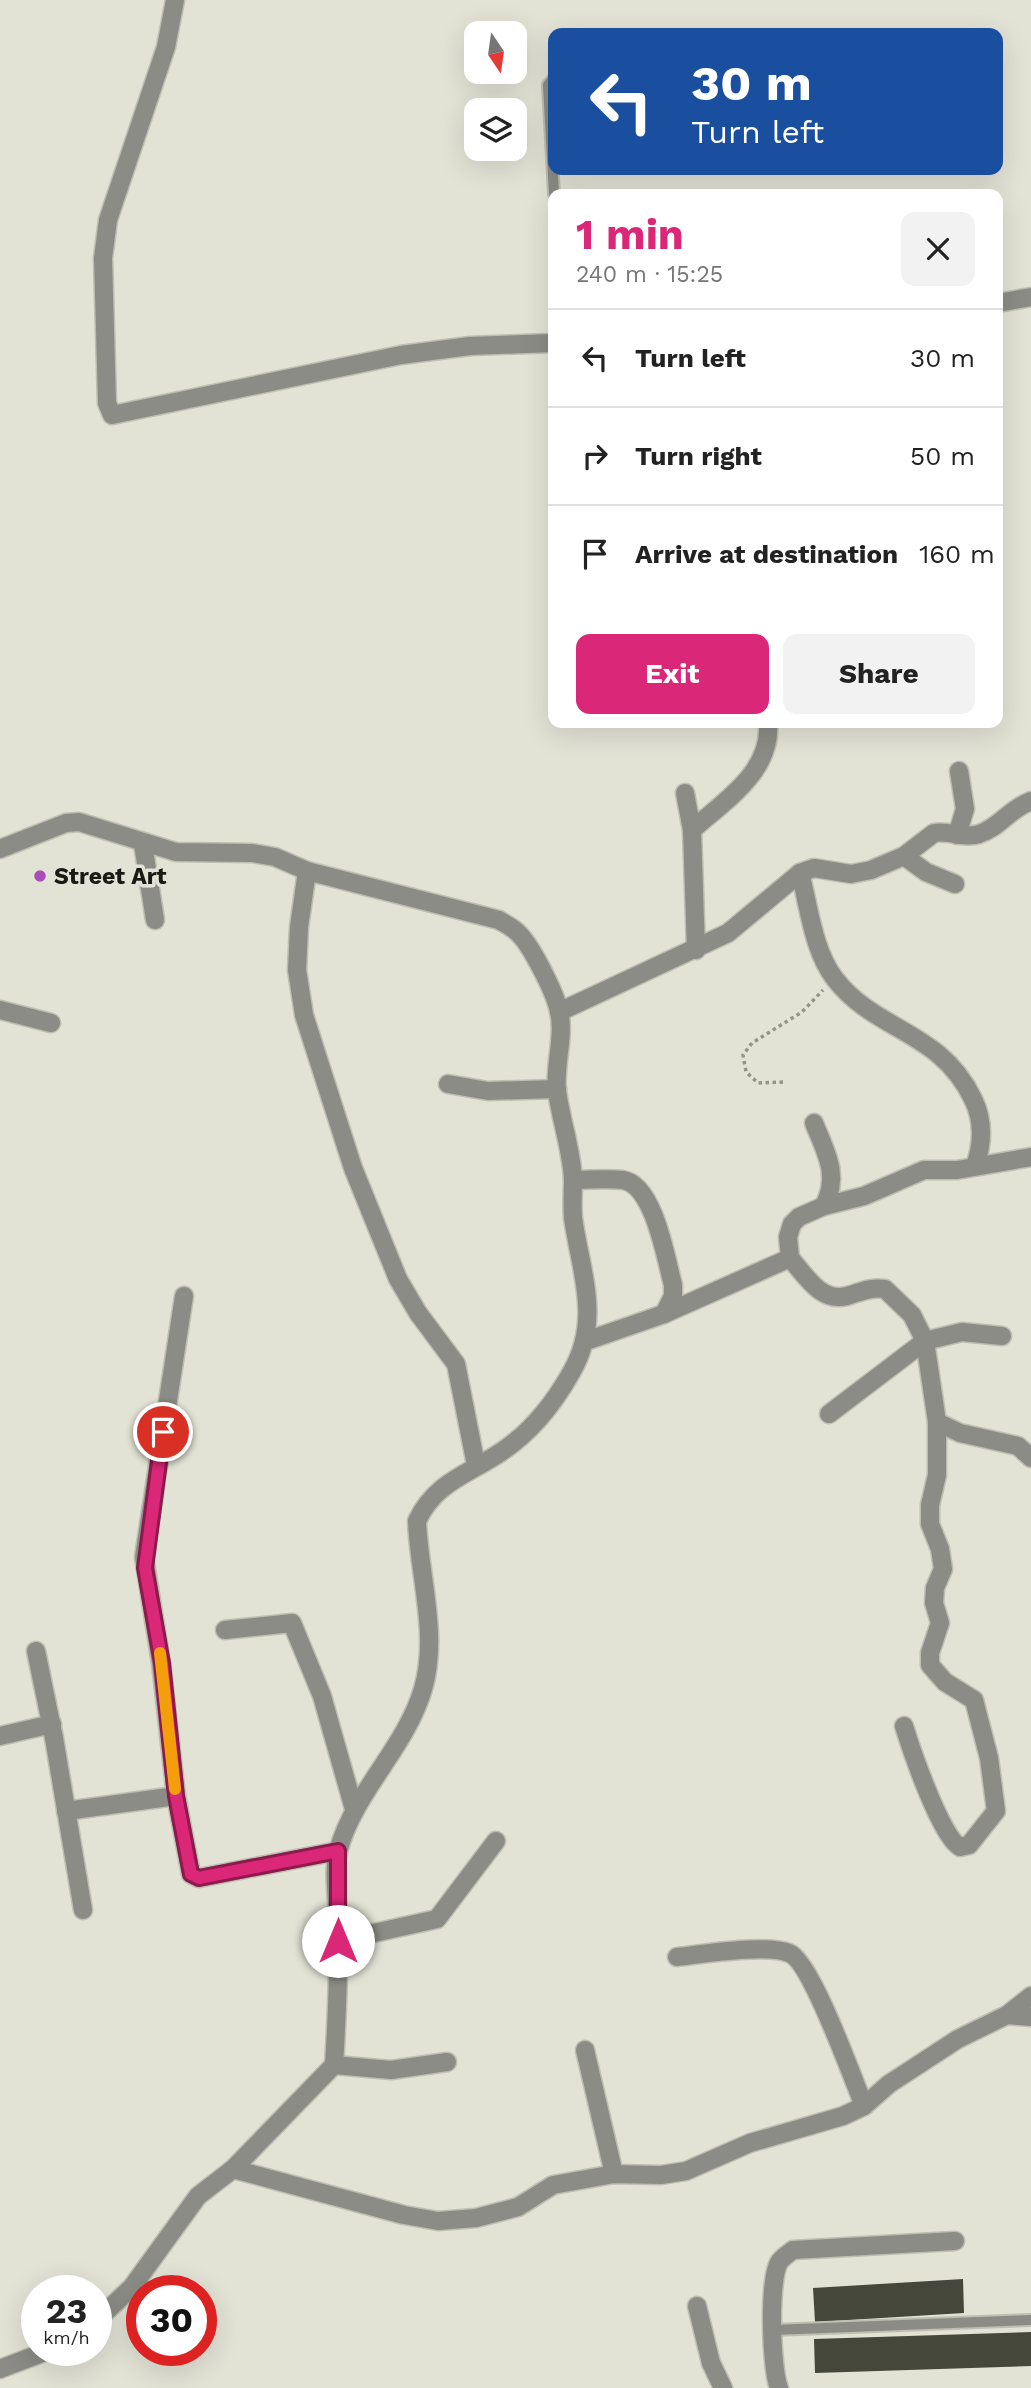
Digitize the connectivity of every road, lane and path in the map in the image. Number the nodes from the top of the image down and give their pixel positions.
1 (175, 0) edge
2 (1031, 297) edge
3 (1003, 302) edge
4 (548, 343) edge
5 (768, 728) edge
6 (959, 771) dead end
7 (685, 793) dead end
8 (1031, 801) edge
9 (692, 830) junction
10 (957, 835) junction
11 (143, 844) junction
12 (0, 849) edge
13 (904, 856) junction
14 (307, 871) junction
15 (800, 873) junction
16 (955, 884) dead end
17 (155, 920) dead end
18 (696, 950) junction
19 (834, 978) junction
20 (0, 1010) edge
21 (559, 1012) junction
22 (51, 1023) dead end
23 (783, 1082) dead end
24 (448, 1084) dead end
25 (557, 1088) junction
26 (814, 1123) dead end
27 (1031, 1157) edge
28 (975, 1166) junction
29 (573, 1180) junction
30 (824, 1206) junction
31 (790, 1258) junction
32 (184, 1296) dead end
33 (664, 1314) junction
34 (1002, 1336) dead end
35 (586, 1341) junction
36 (925, 1341) junction
37 (829, 1414) dead end
38 (937, 1422) junction
39 (1031, 1458) edge
40 (476, 1465) junction
41 (225, 1630) dead end
42 (36, 1651) dead end
43 (52, 1724) junction
44 (904, 1726) dead end
45 (0, 1736) edge
46 (176, 1796) junction
47 (354, 1809) junction
48 (66, 1811) junction
49 (496, 1841) dead end
50 (338, 1851) junction
51 (83, 1910) dead end
52 (338, 1941) junction
53 (677, 1957) dead end
54 (1031, 1996) edge
55 (1007, 2015) junction
56 (1031, 2017) edge
57 (585, 2050) dead end
58 (447, 2062) dead end
59 (334, 2065) junction
60 (864, 2106) junction
61 (233, 2169) junction
62 (614, 2174) junction
63 (956, 2241) dead end
64 (112, 2305) edge
65 (696, 2306) dead end
66 (1031, 2320) edge
67 (774, 2330) junction
68 (21, 2361) edge
69 (0, 2369) edge
70 (723, 2388) edge
71 (779, 2388) edge

1 - 4 street
2 - 3 street
5 - 9 street
6 - 10 street
7 - 9 street
8 - 10 street
9 - 18 street
10 - 13 street
11 - 12 street
11 - 14 street
11 - 17 street
13 - 15 street
13 - 16 street
14 - 21 street
14 - 40 street
15 - 18 street
15 - 19 street
18 - 21 street
19 - 23 path
19 - 28 street
20 - 22 street
21 - 25 street
24 - 25 street
25 - 29 street
26 - 30 street
27 - 28 street
28 - 30 street
29 - 33 street
29 - 35 street
30 - 31 street
31 - 33 street
31 - 36 street
32 - 46 street
33 - 35 street
34 - 36 street
35 - 40 street
36 - 37 street
36 - 38 street
38 - 39 street
38 - 44 street
40 - 47 street
41 - 47 street
42 - 43 street
43 - 45 street
43 - 48 street
46 - 48 street
46 - 50 street
47 - 50 street
48 - 51 street
49 - 52 street
50 - 52 street
52 - 59 street
53 - 60 street
54 - 55 street
55 - 56 street
55 - 60 street
57 - 62 street
58 - 59 street
59 - 61 street
60 - 62 street
61 - 62 street
61 - 64 street
63 - 67 street
65 - 70 street
66 - 67 lane
67 - 71 street
68 - 69 street

